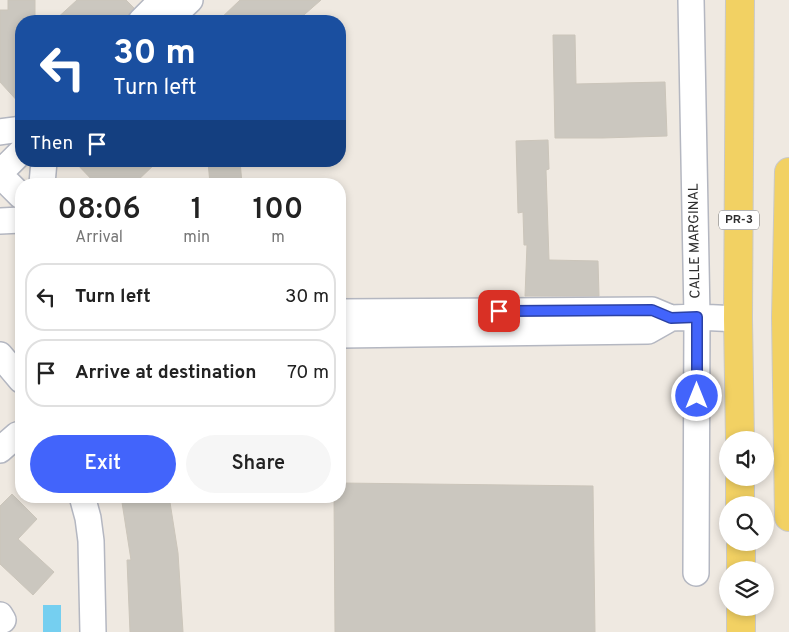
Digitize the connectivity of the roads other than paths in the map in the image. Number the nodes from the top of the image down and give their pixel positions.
1 (162, 0) edge
2 (190, 0) edge
3 (691, 0) edge
4 (740, 0) edge
5 (147, 15) edge
6 (174, 15) edge
7 (15, 130) edge
8 (0, 132) edge
9 (15, 158) edge
10 (789, 172) edge
11 (0, 174) edge
12 (15, 190) edge
13 (15, 220) edge
14 (0, 221) edge
15 (346, 314) edge
16 (697, 317) junction
17 (787, 317) edge
18 (738, 319) junction
19 (378, 323) junction
20 (346, 333) edge
21 (0, 355) edge
22 (15, 373) edge
23 (740, 431) edge
24 (15, 438) edge
25 (0, 450) edge
26 (84, 503) edge
27 (789, 517) edge
28 (696, 573) dead end
29 (741, 616) edge
30 (92, 632) edge
31 (741, 632) edge

1 - 5 street
2 - 6 street
3 - 16 street, CALLE MARGINAL
4 - 18 main road, PR-3
7 - 8 street
9 - 11 street
10 - 17 main road
11 - 12 street
13 - 14 street
15 - 19 street
16 - 18 street
16 - 19 street
16 - 28 street, CALLE MARGINAL
17 - 27 main road
18 - 23 main road, PR-3
19 - 20 street
21 - 22 street
24 - 25 street
26 - 30 street
29 - 31 main road

